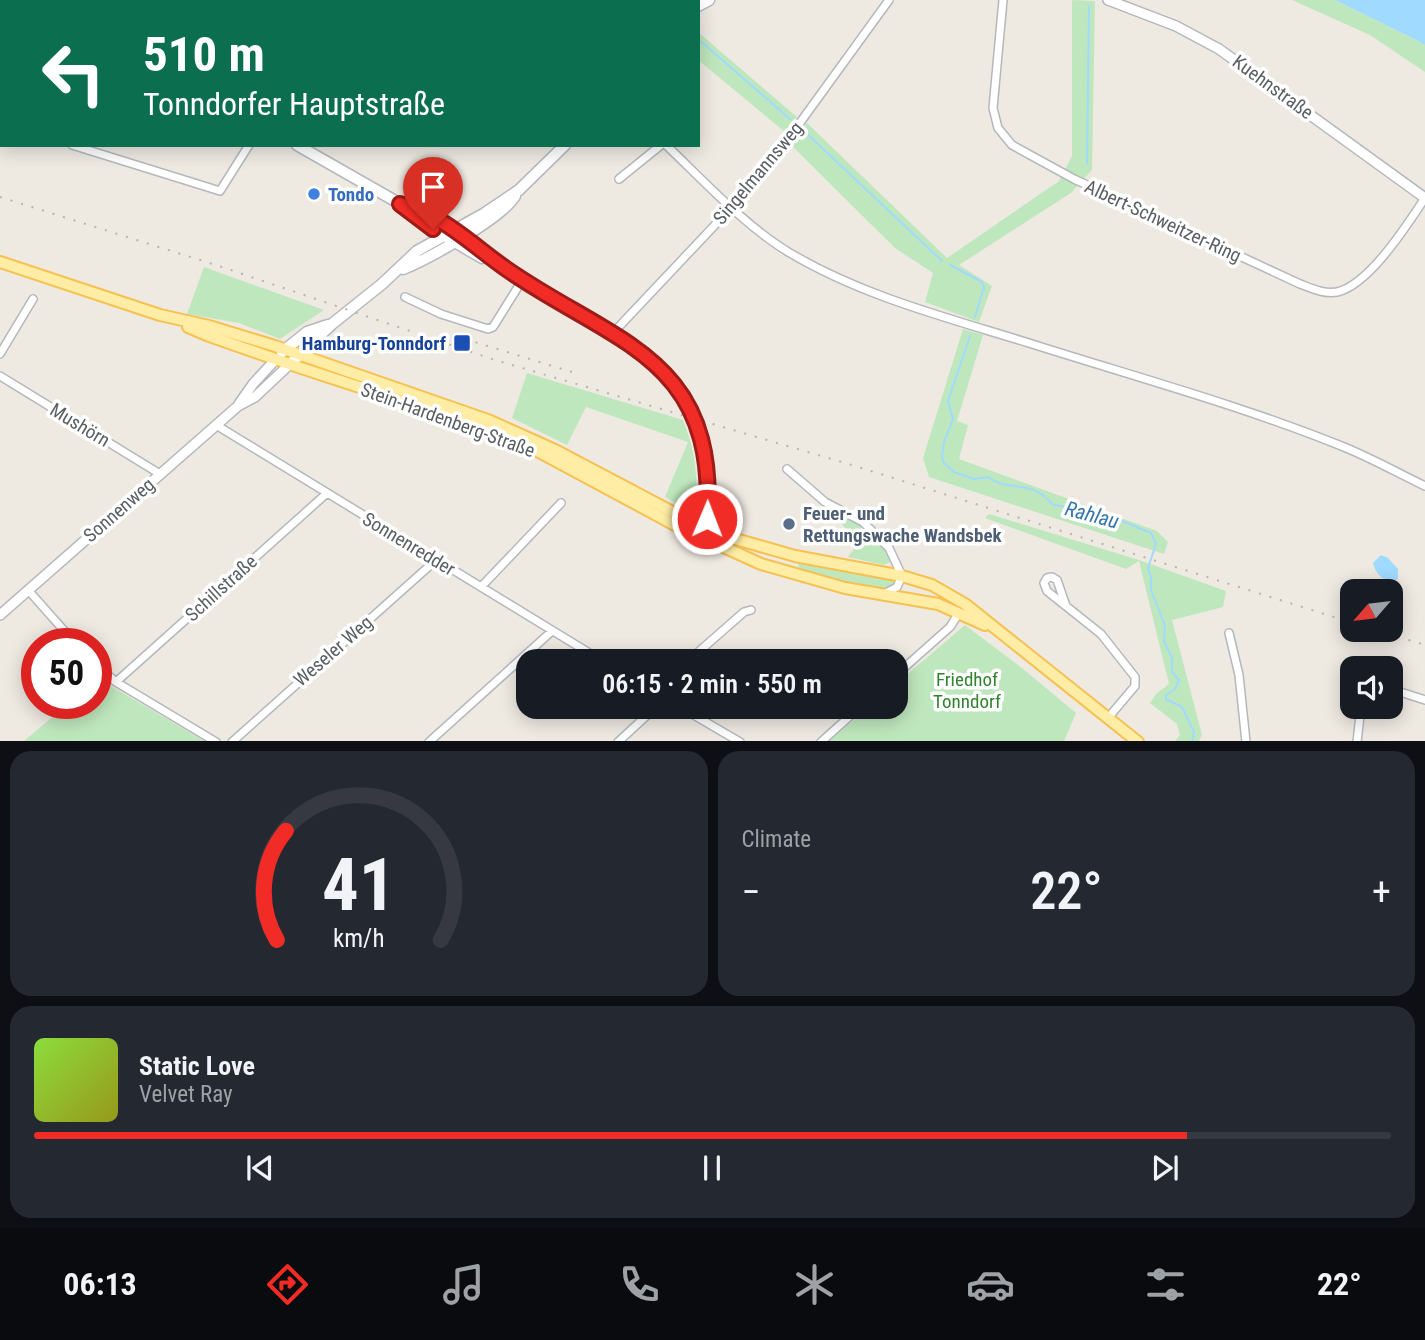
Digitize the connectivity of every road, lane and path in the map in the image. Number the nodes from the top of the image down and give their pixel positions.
1 (889, 0) edge
2 (1003, 0) edge
3 (1108, 0) edge
4 (78, 147) edge
5 (248, 147) edge
6 (300, 147) edge
7 (563, 147) edge
8 (660, 147) edge
9 (665, 147) edge
10 (619, 179) dead end
11 (1425, 198) edge
12 (400, 204) junction
13 (731, 208) junction
14 (443, 235) junction
15 (457, 235) junction
16 (0, 262) edge
17 (399, 270) junction
18 (523, 279) junction
19 (405, 297) dead end
20 (33, 299) dead end
21 (176, 320) junction
22 (332, 324) junction
23 (612, 334) junction
24 (285, 350) junction
25 (0, 354) edge
26 (300, 355) junction
27 (276, 359) junction
28 (290, 364) junction
29 (0, 376) edge
30 (238, 406) junction
31 (216, 425) junction
32 (786, 468) dead end
33 (160, 474) junction
34 (1425, 485) edge
35 (326, 494) junction
36 (561, 503) dead end
37 (705, 534) junction
38 (435, 561) junction
39 (902, 579) junction
40 (481, 587) junction
41 (28, 590) junction
42 (883, 594) junction
43 (911, 597) junction
44 (1066, 606) dead end
45 (751, 610) dead end
46 (959, 613) junction
47 (0, 615) edge
48 (991, 627) junction
49 (62, 628) edge
50 (552, 631) junction
51 (1229, 633) dead end
52 (582, 649) edge
53 (702, 649) edge
54 (908, 664) edge
55 (112, 679) edge
56 (116, 682) junction
57 (1403, 693) edge
58 (1425, 700) edge
59 (1108, 718) junction
60 (643, 719) edge
61 (701, 719) edge
62 (846, 719) edge
63 (1360, 719) edge
64 (216, 741) edge
65 (232, 741) edge
66 (429, 741) edge
67 (618, 741) edge
68 (740, 741) edge
69 (821, 741) edge
70 (1138, 741) edge
71 (1246, 741) edge
72 (1357, 741) edge

1 - 13 street, Singelmannsweg
2 - 11 street, Albert-Schweitzer-Ring
3 - 11 street, Kuehnstraße
4 - 5 street
6 - 12 main road
7 - 15 main road, Sonnenweg
8 - 10 street
9 - 13 street
12 - 14 main road
12 - 15 main road
13 - 23 street, Singelmannsweg
13 - 34 street
14 - 15 main road
14 - 17 main road, Sonnenweg
15 - 17 main road, Sonnenweg
15 - 18 main road
16 - 21 main road, Stein-Hardenberg-Straße
17 - 22 main road, Sonnenweg
18 - 19 street
18 - 23 main road
20 - 25 street
21 - 24 main road, Stein-Hardenberg-Straße
21 - 27 main road, Stein-Hardenberg-Straße
22 - 24 main road, Sonnenweg
22 - 26 main road, Sonnenweg
23 - 37 main road
24 - 26 main road, Stein-Hardenberg-Straße
24 - 27 main road, Sonnenweg
26 - 28 main road, Sonnenweg
26 - 37 main road, Stein-Hardenberg-Straße
27 - 28 main road, Stein-Hardenberg-Straße
27 - 30 street, Sonnenweg
28 - 30 street, Sonnenweg
28 - 37 main road, Stein-Hardenberg-Straße
29 - 33 street, Mushörn
30 - 31 street, Sonnenweg
31 - 33 street, Sonnenweg
31 - 35 street, Sonnenredder
32 - 39 street
33 - 41 street, Sonnenweg
35 - 38 street, Sonnenredder
35 - 56 street, Schillstraße
36 - 40 street
37 - 39 main road, Stein-Hardenberg-Straße
37 - 42 main road, Stein-Hardenberg-Straße
38 - 40 street, Sonnenredder
38 - 65 street, Weseler Weg
39 - 42 street
39 - 43 street
39 - 48 main road, Stein-Hardenberg-Straße
40 - 50 street, Sonnenredder
41 - 47 street, Sonnenweg
41 - 49 street
42 - 43 main road, Stein-Hardenberg-Straße
43 - 46 main road, Stein-Hardenberg-Straße
44 - 59 street
45 - 53 street
46 - 48 main road, Stein-Hardenberg-Straße
46 - 54 street
48 - 59 main road
50 - 52 street, Sonnenredder
50 - 66 street
51 - 71 street
55 - 56 street
56 - 64 street
57 - 58 street
59 - 70 main road
60 - 67 street
61 - 68 street
62 - 69 street
63 - 72 street

